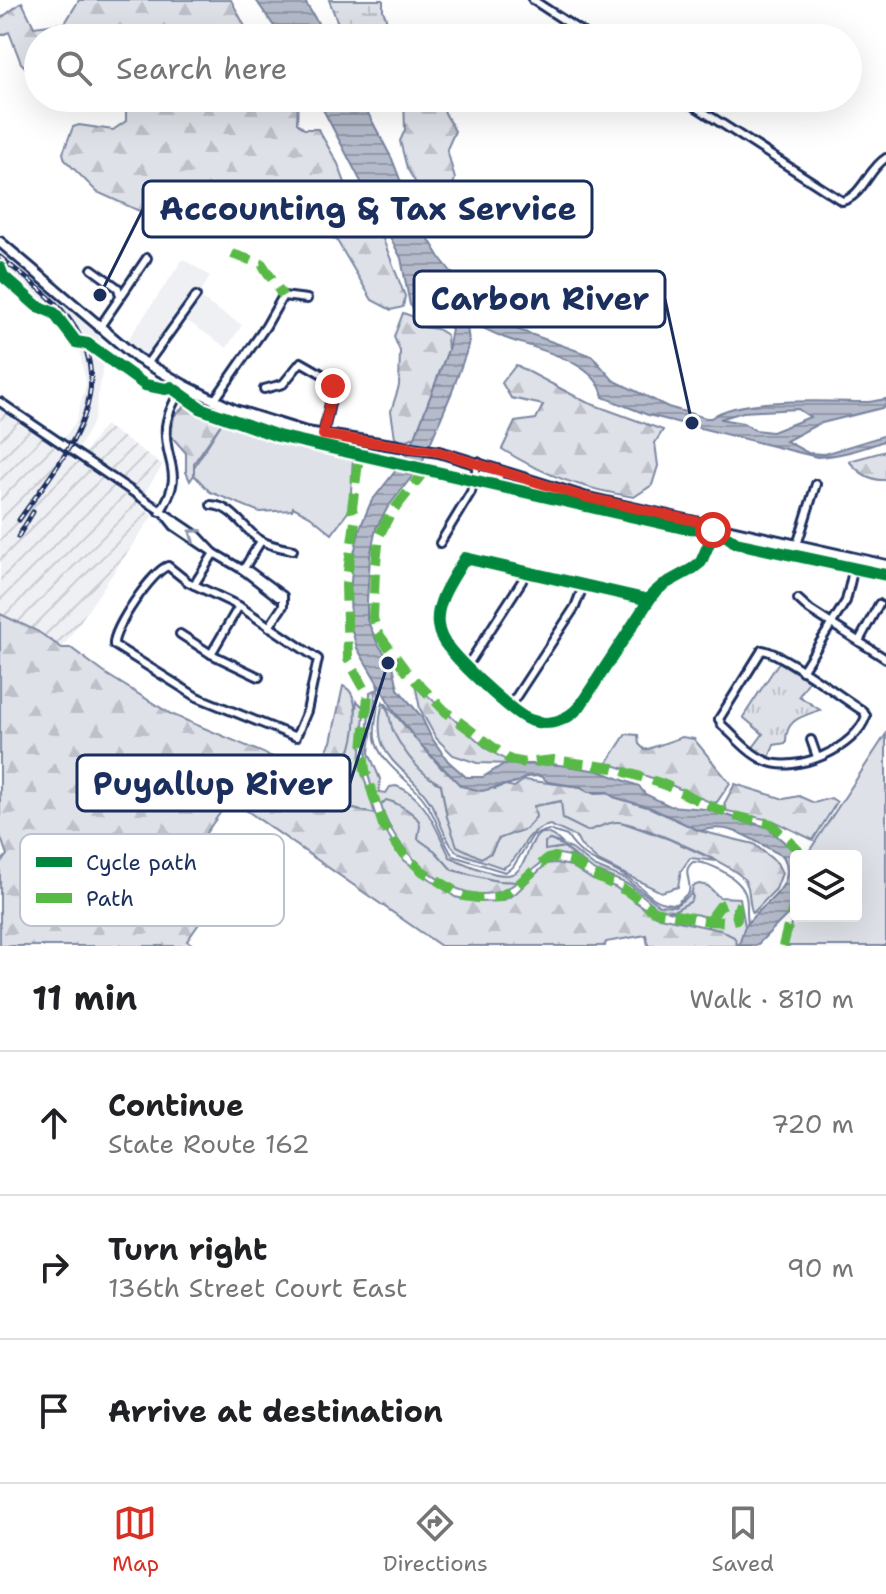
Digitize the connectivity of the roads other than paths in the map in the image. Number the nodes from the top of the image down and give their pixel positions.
1 (533, 0) edge
2 (570, 24) edge
3 (704, 112) edge
4 (886, 158) edge
5 (0, 242) edge
6 (147, 258) dead end
7 (92, 269) dead end
8 (121, 294) junction
9 (196, 296) dead end
10 (307, 299) dead end
11 (99, 328) junction
12 (147, 364) junction
13 (184, 385) junction
14 (264, 389) dead end
15 (214, 401) junction
16 (0, 402) edge
17 (323, 435) junction
18 (478, 462) junction
19 (503, 471) junction
20 (474, 481) junction
21 (816, 484) dead end
22 (211, 505) dead end
23 (163, 514) junction
24 (713, 525) junction
25 (261, 541) junction
26 (440, 543) dead end
27 (797, 545) junction
28 (293, 550) dead end
29 (214, 553) junction
30 (856, 558) junction
31 (886, 565) edge
32 (243, 570) junction
33 (525, 571) junction
34 (584, 584) junction
35 (194, 585) junction
36 (798, 599) dead end
37 (649, 600) junction
38 (879, 604) dead end
39 (239, 606) junction
40 (832, 624) junction
41 (269, 627) junction
42 (180, 634) dead end
43 (859, 641) junction
44 (211, 654) junction
45 (886, 659) edge
46 (467, 666) junction
47 (802, 671) junction
48 (259, 677) dead end
49 (510, 706) junction
50 (811, 740) dead end
51 (817, 757) junction

1 - 2 street
3 - 4 street
5 - 11 main road
6 - 8 street
7 - 8 street
8 - 11 street
9 - 12 street
10 - 15 street
11 - 12 main road
12 - 13 main road
13 - 15 main road
13 - 23 street
14 - 17 street
15 - 17 main road
16 - 23 street
17 - 18 main road
18 - 19 main road
18 - 20 street
19 - 20 street
19 - 24 main road
20 - 26 street
21 - 27 street
22 - 25 street
23 - 29 street
24 - 27 main road
24 - 37 street
25 - 28 street
25 - 32 street
27 - 30 main road
29 - 32 street
29 - 35 street
30 - 31 main road
30 - 40 street
32 - 41 street
33 - 34 street
33 - 46 street
33 - 46 street
34 - 37 street
34 - 49 street
35 - 39 street
35 - 41 street
36 - 40 street
37 - 49 street
38 - 43 street
39 - 41 street
39 - 44 street
40 - 43 street
40 - 47 street
42 - 44 street
43 - 45 street
44 - 48 street
46 - 49 street
47 - 51 street
47 - 51 street
50 - 51 street

